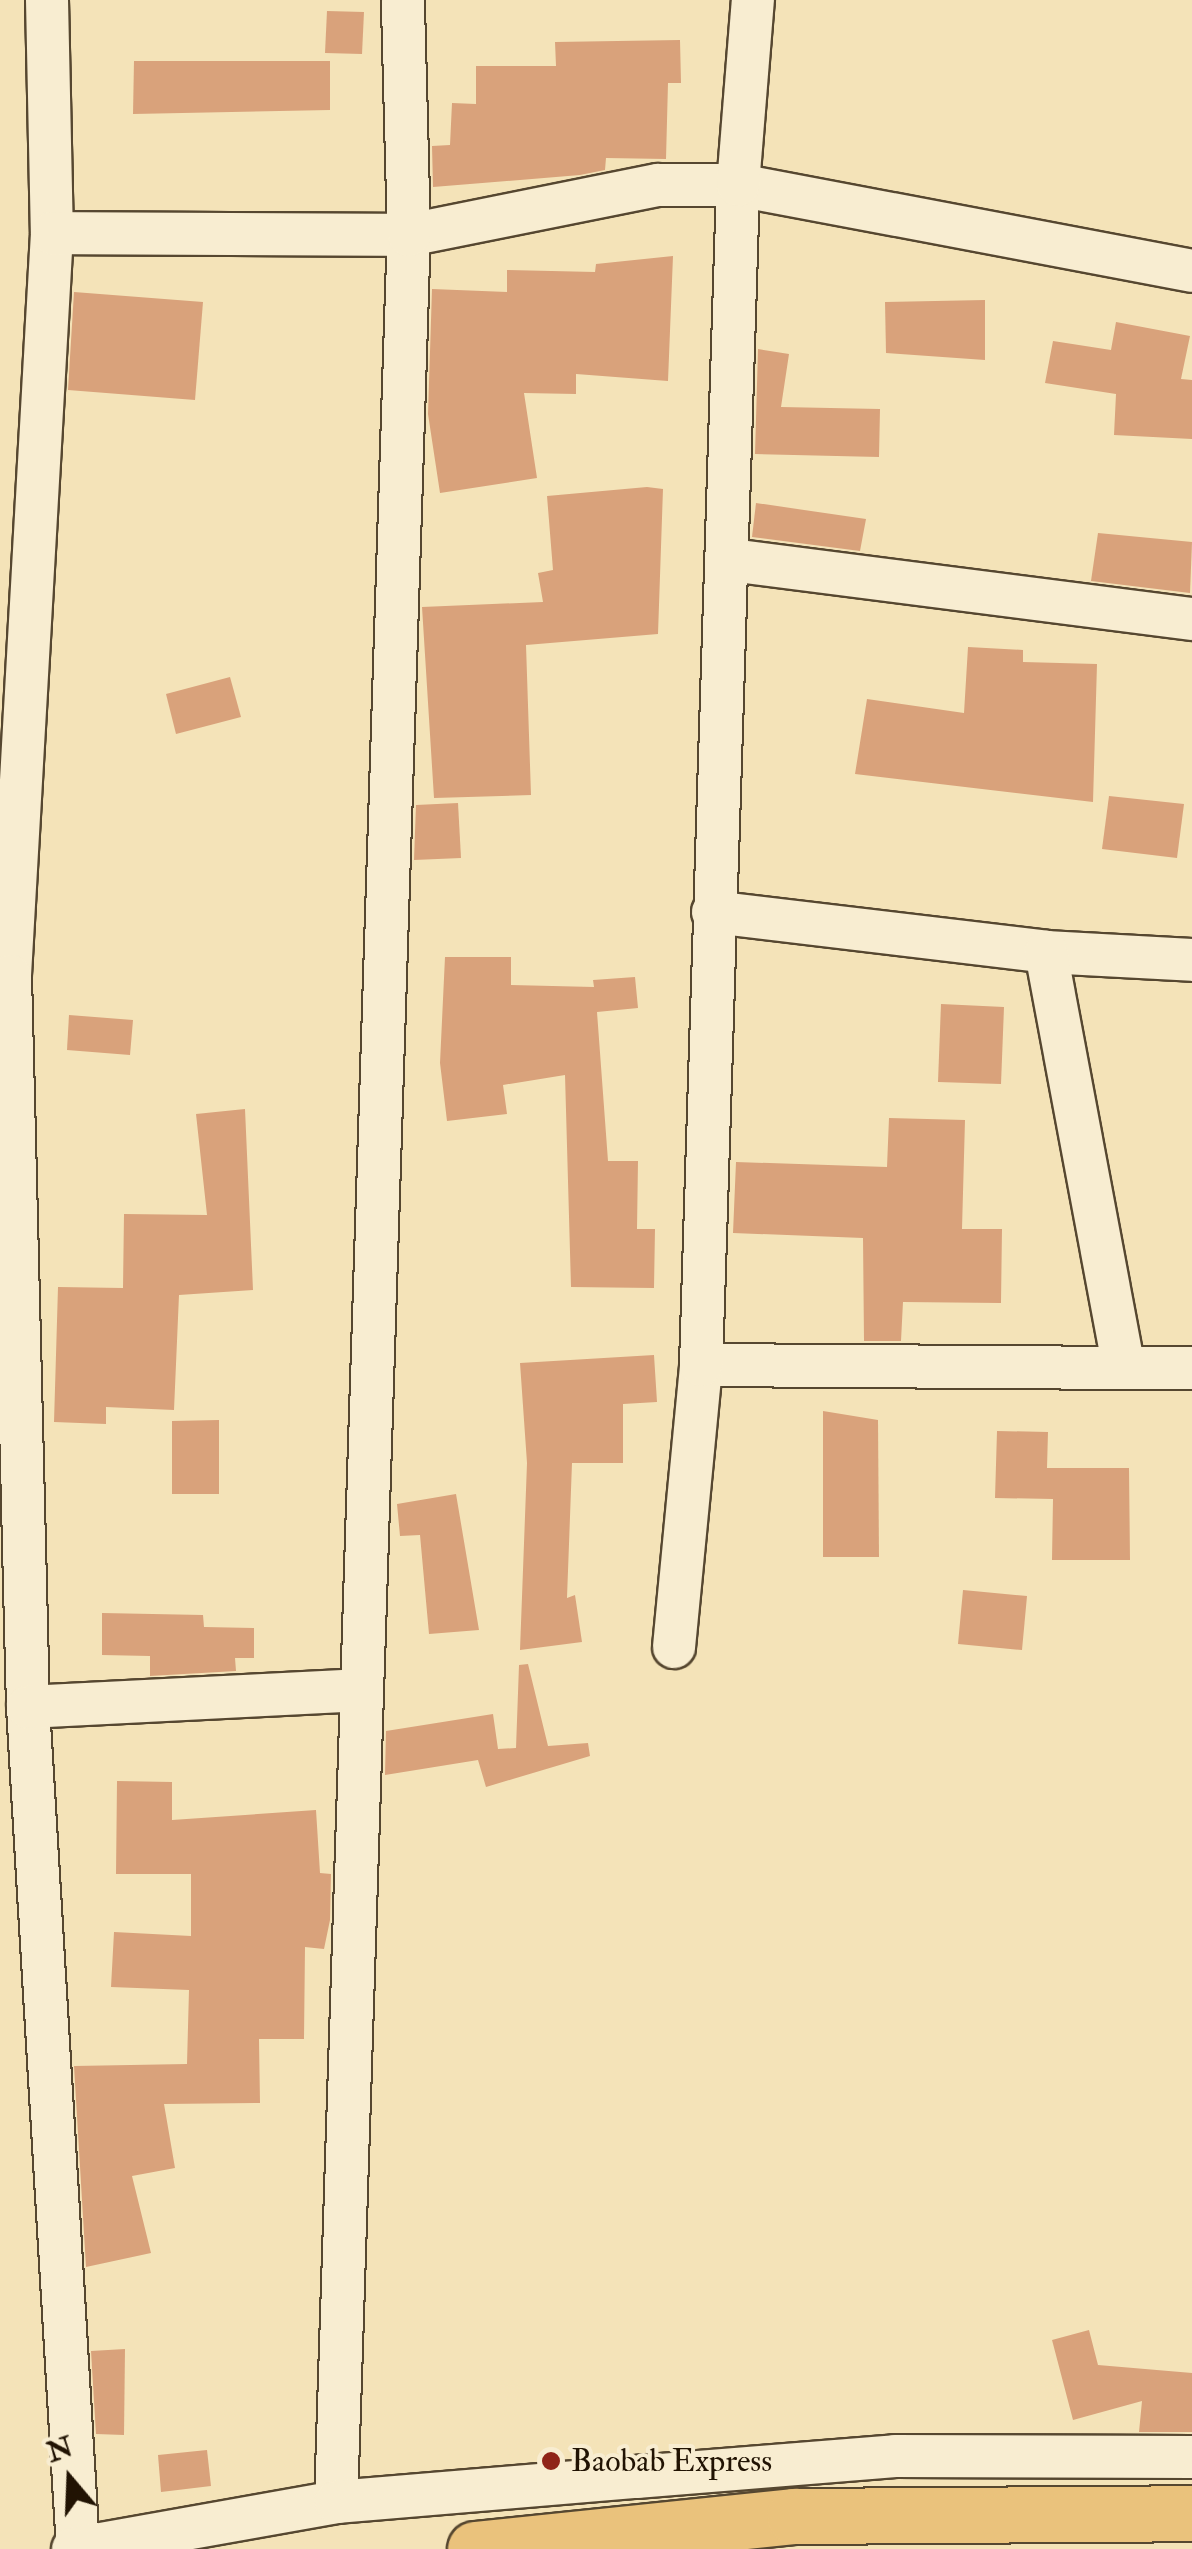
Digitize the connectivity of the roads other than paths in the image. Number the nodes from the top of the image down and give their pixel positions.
1 (46, 0) edge
2 (403, 0) edge
3 (753, 0) edge
4 (738, 185) junction
5 (52, 233) junction
6 (409, 235) junction
7 (1192, 271) edge
8 (731, 560) junction
9 (1192, 620) edge
10 (712, 912) junction
11 (1046, 952) junction
12 (1192, 960) edge
13 (5, 977) edge
14 (1124, 1364) junction
15 (701, 1365) junction
16 (1192, 1368) edge
17 (674, 1647) dead end
18 (362, 1690) junction
19 (28, 1707) junction
20 (1192, 2457) edge
21 (336, 2502) junction
22 (1192, 2513) edge
23 (76, 2549) edge
24 (475, 2549) edge

1 - 5 street
2 - 6 street
3 - 4 street
4 - 6 street
4 - 7 street
4 - 8 street
5 - 6 street
5 - 13 street
6 - 18 street
8 - 9 street
8 - 10 street
10 - 11 street
10 - 15 street
11 - 12 street
11 - 14 street
13 - 19 street
14 - 15 street
14 - 16 street
15 - 17 street
18 - 19 street
18 - 21 street
19 - 23 street
20 - 21 street
21 - 23 street
22 - 24 highway

